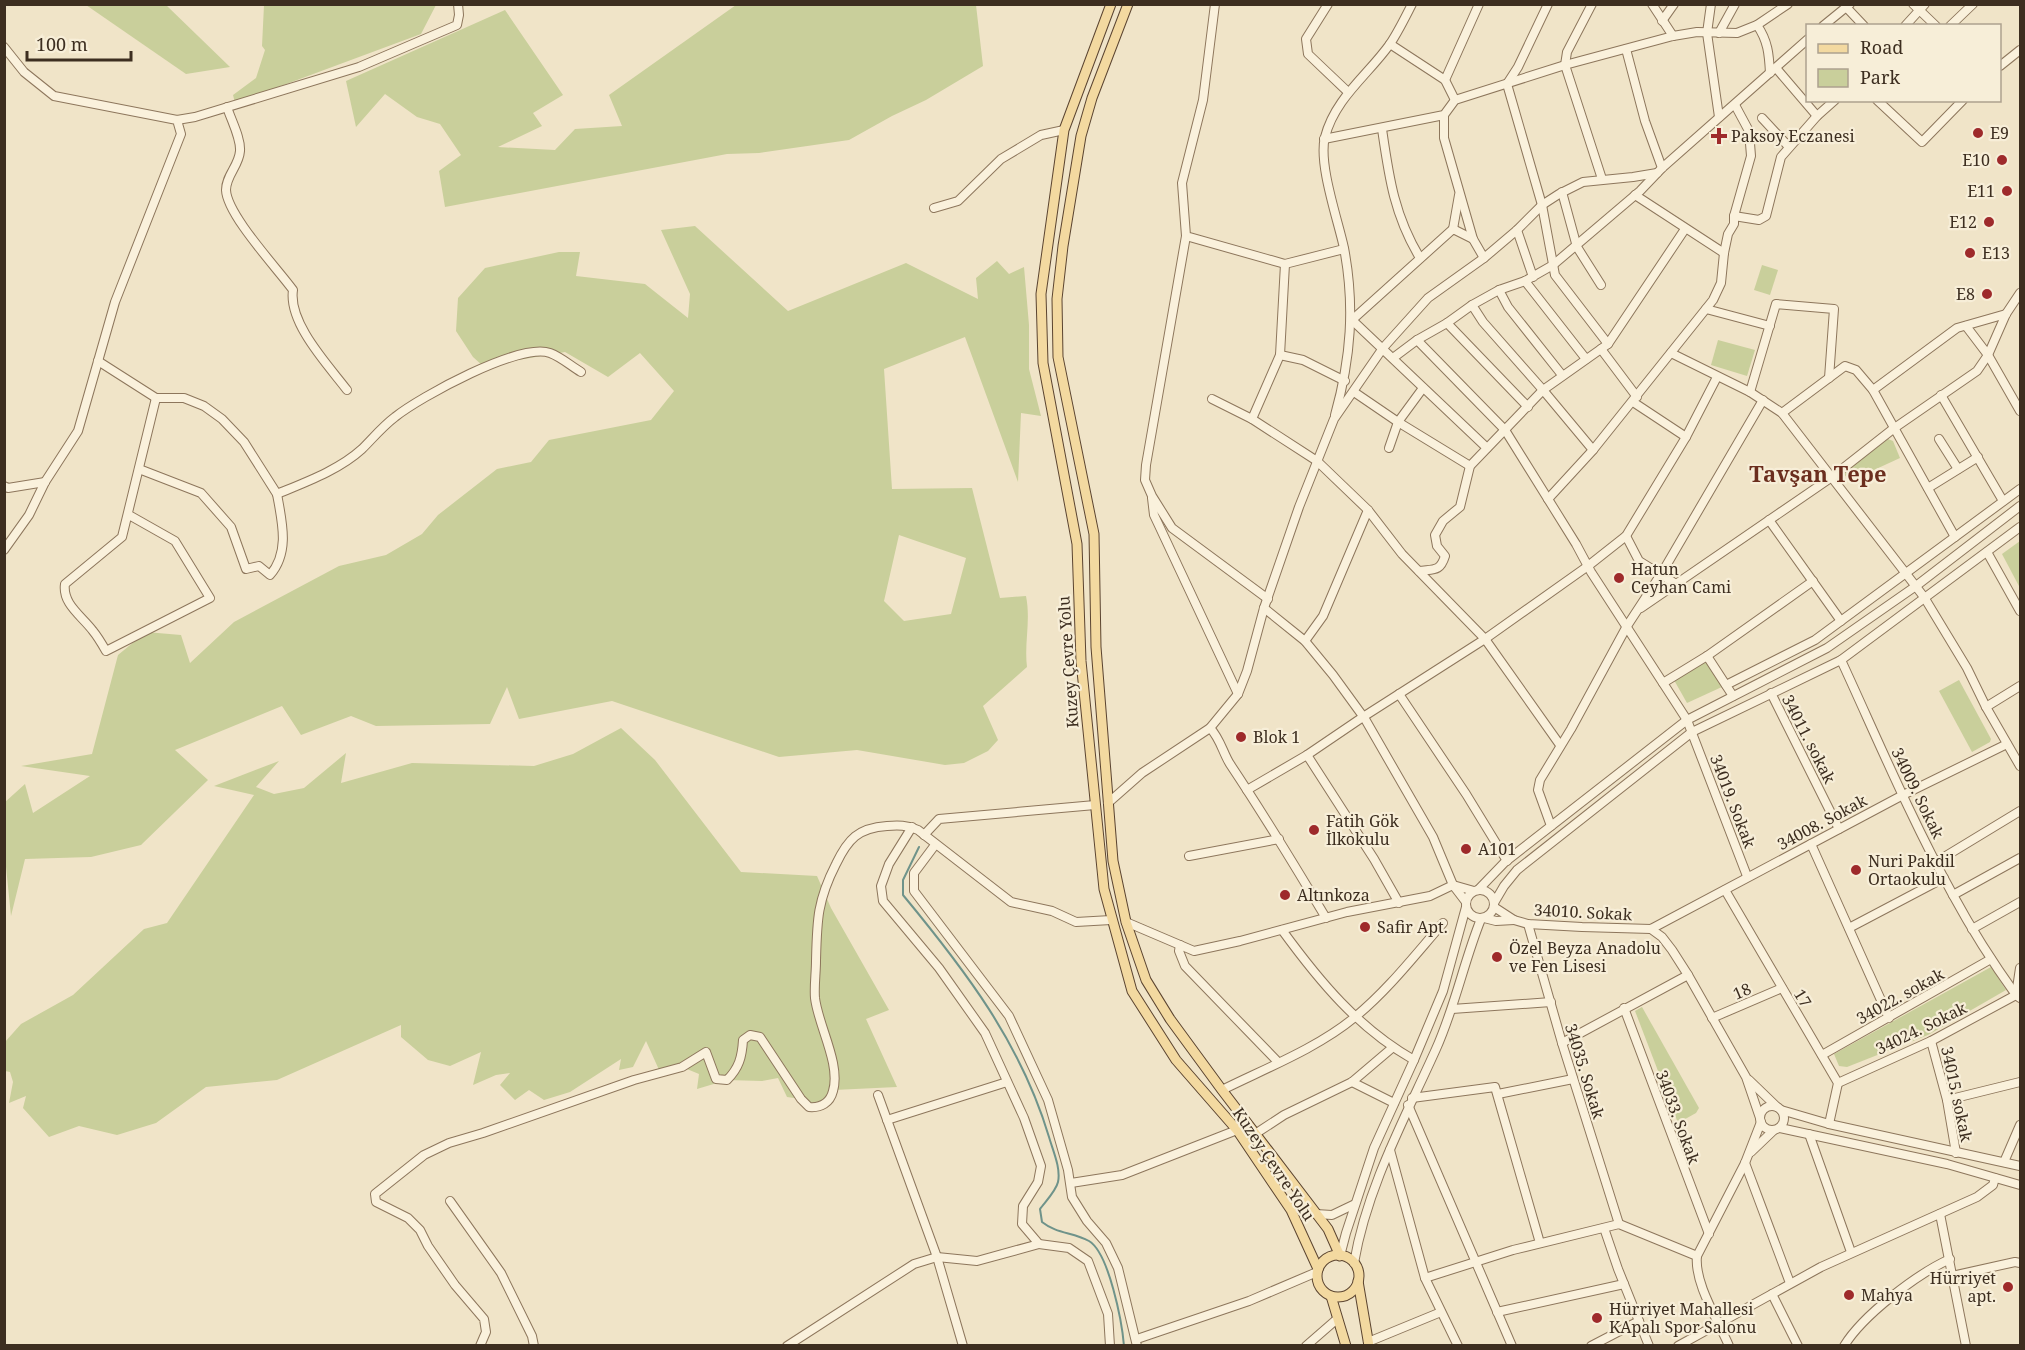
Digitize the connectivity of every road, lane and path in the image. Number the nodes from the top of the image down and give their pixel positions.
1 (458, 4) edge
2 (1111, 4) edge
3 (1128, 4) edge
4 (1215, 4) edge
5 (1328, 4) edge
6 (1412, 4) edge
7 (1479, 4) edge
8 (1548, 4) edge
9 (1593, 4) edge
10 (1652, 4) edge
11 (1674, 4) edge
12 (1711, 4) edge
13 (1736, 4) edge
14 (1788, 4) edge
15 (1913, 4) edge
16 (1925, 4) edge
17 (1973, 4) edge
18 (1848, 6) edge
19 (1919, 12) junction
20 (1662, 21) junction
21 (1829, 24) edge
22 (1862, 24) edge
23 (1907, 24) edge
24 (1934, 24) edge
25 (1952, 24) edge
26 (1758, 25) junction
27 (1707, 33) junction
28 (1719, 33) junction
29 (1673, 36) junction
30 (1806, 41) edge
31 (1390, 44) junction
32 (4, 47) edge
33 (1626, 49) junction
34 (2020, 50) edge
35 (1565, 65) junction
36 (2001, 65) edge
37 (1773, 70) junction
38 (1445, 80) junction
39 (1507, 84) junction
40 (1348, 92) junction
41 (1455, 100) junction
42 (1832, 102) edge
43 (1879, 102) edge
44 (1960, 102) edge
45 (1735, 105) junction
46 (227, 107) junction
47 (1444, 114) junction
48 (1817, 116) junction
49 (1719, 117) junction
50 (1762, 118) dead end
51 (177, 120) junction
52 (1382, 129) junction
53 (1064, 130) junction
54 (1324, 139) junction
55 (1789, 147) junction
56 (1659, 170) junction
57 (1602, 179) junction
58 (1460, 191) junction
59 (1562, 192) junction
60 (1635, 195) junction
61 (1542, 205) junction
62 (934, 208) dead end
63 (1734, 216) junction
64 (1453, 229) junction
65 (1685, 229) junction
66 (1517, 230) junction
67 (1186, 236) junction
68 (1473, 238) junction
69 (1577, 247) junction
70 (1344, 249) junction
71 (1724, 253) junction
72 (1420, 258) junction
73 (1484, 258) junction
74 (1285, 264) junction
75 (1553, 266) junction
76 (1529, 279) junction
77 (1602, 285) dead end
78 (1499, 290) junction
79 (2020, 293) edge
80 (1472, 306) junction
81 (1706, 309) junction
82 (2006, 314) junction
83 (1352, 320) junction
84 (1447, 323) junction
85 (1770, 326) junction
86 (1966, 326) junction
87 (1417, 340) junction
88 (1605, 346) junction
89 (1383, 348) junction
90 (1671, 353) junction
91 (1280, 355) junction
92 (1988, 355) junction
93 (1393, 358) junction
94 (1586, 359) junction
95 (98, 361) junction
96 (581, 372) dead end
97 (1562, 375) junction
98 (1717, 377) junction
99 (1829, 378) junction
100 (1345, 381) junction
101 (1423, 388) junction
102 (347, 390) dead end
103 (1543, 390) junction
104 (1873, 390) junction
105 (1354, 392) junction
106 (1750, 392) junction
107 (1941, 395) junction
108 (156, 398) junction
109 (1212, 399) dead end
110 (1635, 399) junction
111 (1763, 399) junction
112 (1528, 407) junction
113 (2020, 411) edge
114 (1782, 413) junction
115 (1252, 419) junction
116 (1334, 419) junction
117 (1398, 422) junction
118 (1893, 429) junction
119 (1505, 430) junction
120 (1686, 437) junction
121 (1940, 439) dead end
122 (1389, 448) dead end
123 (1487, 448) junction
124 (1593, 450) junction
125 (1978, 457) junction
126 (1317, 461) junction
127 (1470, 466) junction
128 (139, 469) junction
129 (1958, 469) junction
130 (1832, 477) junction
131 (45, 482) junction
132 (4, 486) edge
133 (1928, 488) junction
134 (2020, 489) edge
135 (277, 494) junction
136 (1152, 496) junction
137 (1548, 499) junction
138 (2003, 501) junction
139 (2020, 506) edge
140 (1368, 510) junction
141 (129, 515) junction
142 (1769, 520) junction
143 (2020, 527) edge
144 (1626, 536) junction
145 (1955, 537) junction
146 (4, 550) edge
147 (1987, 552) junction
148 (1588, 566) junction
149 (1419, 571) junction
150 (1906, 573) junction
151 (1661, 575) junction
152 (1813, 581) junction
153 (1676, 584) junction
154 (1916, 586) junction
155 (1924, 597) junction
156 (1268, 599) junction
157 (1264, 608) junction
158 (1641, 608) junction
159 (2020, 611) edge
160 (1841, 621) junction
161 (1627, 626) junction
162 (1485, 639) junction
163 (1305, 641) junction
164 (1707, 656) junction
165 (1840, 660) junction
166 (1663, 683) junction
167 (1726, 685) junction
168 (2020, 686) edge
169 (1771, 693) junction
170 (1238, 694) junction
171 (1399, 694) junction
172 (1733, 696) junction
173 (1986, 706) junction
174 (1363, 717) junction
175 (1687, 720) junction
176 (1210, 728) junction
177 (1693, 734) junction
178 (2007, 744) junction
179 (1560, 745) junction
180 (1307, 755) junction
181 (2020, 766) edge
182 (1247, 790) junction
183 (1903, 795) junction
184 (1108, 803) junction
185 (1095, 805) junction
186 (2019, 813) edge
187 (1551, 826) junction
188 (912, 828) junction
189 (1839, 829) junction
190 (924, 835) junction
191 (1279, 839) junction
192 (935, 844) junction
193 (1811, 844) junction
194 (1189, 856) dead end
195 (2020, 858) edge
196 (1507, 861) junction
197 (1936, 862) junction
198 (1747, 876) junction
199 (1944, 878) junction
200 (1453, 885) junction
201 (1476, 890) junction
202 (1725, 890) junction
203 (1953, 895) junction
204 (2020, 902) edge
205 (1399, 903) junction
206 (1466, 905) junction
207 (1494, 905) junction
208 (1326, 918) junction
209 (1483, 919) junction
210 (1111, 920) junction
211 (1514, 920) junction
212 (1126, 922) junction
213 (1443, 922) dead end
214 (1528, 924) junction
215 (1850, 928) junction
216 (1651, 929) junction
217 (1972, 929) junction
218 (1282, 930) junction
219 (1180, 945) junction
220 (1991, 959) junction
221 (2020, 968) edge
222 (1688, 975) junction
223 (1782, 988) junction
224 (2018, 997) edge
225 (1551, 1002) junction
226 (1624, 1008) junction
227 (1452, 1009) junction
228 (1354, 1018) junction
229 (1712, 1018) junction
230 (1889, 1018) junction
231 (1931, 1041) junction
232 (1562, 1043) junction
233 (1392, 1048) junction
234 (1821, 1055) junction
235 (1414, 1060) junction
236 (1278, 1062) junction
237 (1746, 1077) junction
238 (1573, 1079) junction
239 (1007, 1082) junction
240 (1352, 1082) junction
241 (2020, 1082) edge
242 (1838, 1083) junction
243 (1222, 1090) junction
244 (1498, 1094) junction
245 (878, 1095) dead end
246 (1947, 1100) junction
247 (1410, 1102) junction
248 (1394, 1103) junction
249 (1779, 1108) junction
250 (887, 1120) junction
251 (1760, 1120) junction
252 (1829, 1124) junction
253 (2020, 1125) edge
254 (1777, 1129) junction
255 (1237, 1130) junction
256 (1255, 1134) junction
257 (1809, 1134) junction
258 (1390, 1150) junction
259 (1750, 1153) junction
260 (1956, 1153) junction
261 (2004, 1162) junction
262 (1745, 1163) junction
263 (2020, 1166) edge
264 (1995, 1178) junction
265 (1071, 1183) junction
266 (2019, 1186) edge
267 (450, 1201) dead end
268 (1355, 1204) junction
269 (1316, 1214) junction
270 (1940, 1214) junction
271 (1619, 1224) junction
272 (1604, 1228) junction
273 (1709, 1234) junction
274 (1540, 1243) junction
275 (1039, 1244) junction
276 (1851, 1252) junction
277 (1340, 1256) junction
278 (1697, 1256) junction
279 (937, 1257) junction
280 (1950, 1259) junction
281 (1475, 1261) junction
282 (1354, 1263) junction
283 (2020, 1263) edge
284 (1318, 1270) junction
285 (1952, 1276) junction
286 (1425, 1278) junction
287 (1358, 1281) junction
288 (1790, 1283) junction
289 (1624, 1284) junction
290 (1772, 1294) junction
291 (1331, 1296) junction
292 (1442, 1312) junction
293 (1497, 1312) junction
294 (1337, 1319) junction
295 (1639, 1321) junction
296 (1719, 1324) junction
297 (1137, 1342) edge
298 (1368, 1344) edge
299 (480, 1346) edge
300 (534, 1346) edge
301 (787, 1346) edge
302 (963, 1346) edge
303 (1110, 1346) edge
304 (1306, 1346) edge
305 (1346, 1346) edge
306 (1458, 1346) edge
307 (1512, 1346) edge
308 (1591, 1346) edge
309 (1649, 1346) edge
310 (1678, 1346) edge
311 (1729, 1346) edge
312 (1798, 1346) edge
313 (1844, 1346) edge
314 (1966, 1346) edge

1 - 46 street
2 - 53 main road, Kuzey Çevre Yolu
3 - 184 main road, Kuzey Çevre Yolu
4 - 67 street
5 - 40 street
6 - 31 street
7 - 38 street
8 - 39 street
9 - 35 street
10 - 20 street
11 - 20 street
12 - 27 street
13 - 28 street
14 - 26 street
15 - 19 street
16 - 19 street
17 - 25 street
18 - 21 street
18 - 22 street
19 - 23 street
19 - 24 street
20 - 29 street
26 - 28 street
26 - 37 street
27 - 28 street
27 - 29 street
27 - 49 street
29 - 33 street
30 - 37 street
31 - 38 street
31 - 40 street
32 - 51 street
33 - 35 street
33 - 56 street
34 - 36 street
35 - 39 street
35 - 57 street
37 - 45 street
37 - 48 street
38 - 41 street
39 - 41 street
39 - 61 street
40 - 54 street
41 - 47 street
42 - 48 street
43 - 44 street
45 - 49 street
45 - 63 street
46 - 51 street
46 - 102 street
47 - 52 street
47 - 58 street
48 - 55 street
49 - 56 street
50 - 55 street
51 - 95 street
52 - 54 street
52 - 72 street
53 - 62 street
53 - 185 main road, Kuzey Çevre Yolu
54 - 70 street
55 - 63 street
56 - 57 street
56 - 60 street
57 - 59 street
58 - 64 street
58 - 68 street
59 - 61 street
59 - 69 street
60 - 65 street
60 - 69 street
61 - 66 street
61 - 75 street
63 - 71 street
64 - 68 street
64 - 72 street
65 - 71 street
65 - 88 street
66 - 73 street
66 - 76 street
67 - 74 street
67 - 136 street
68 - 73 street
69 - 75 street
69 - 77 street
70 - 74 street
70 - 83 street
71 - 81 street
72 - 83 street
73 - 89 street
74 - 91 street
75 - 76 street
75 - 88 street
76 - 78 street
76 - 94 street
78 - 80 street
78 - 97 street
79 - 82 street
80 - 84 street
80 - 103 street
81 - 85 street
81 - 90 street
82 - 86 street
82 - 92 street
83 - 89 street
83 - 100 street
84 - 87 street
84 - 112 street
85 - 99 street
85 - 106 street
86 - 92 street
86 - 104 street
87 - 93 street
87 - 119 street, 34019. Sokak
88 - 94 street
88 - 110 street
89 - 93 street
89 - 105 street
90 - 98 street
90 - 110 street
91 - 100 street
91 - 115 street
92 - 107 street
92 - 113 street
93 - 101 street
94 - 97 street
95 - 108 street
95 - 131 street
96 - 135 street
97 - 103 street
98 - 106 street
98 - 120 street
99 - 104 street
99 - 114 street
100 - 116 street
101 - 117 street
101 - 123 street
103 - 112 street
103 - 124 street
104 - 118 street
105 - 116 street
105 - 117 street
106 - 111 street
107 - 118 street
107 - 125 street
108 - 128 street
108 - 135 street
109 - 115 street
110 - 120 street
110 - 124 street
111 - 114 street
111 - 151 street
112 - 119 street
114 - 130 street
115 - 126 street
116 - 126 street
117 - 122 street
117 - 127 street
118 - 130 street
118 - 133 street
119 - 123 street
119 - 137 street, 34019. Sokak
120 - 144 street
121 - 129 street
123 - 127 street
124 - 137 street
125 - 129 street
125 - 138 street
126 - 140 street
126 - 156 street
127 - 149 street
128 - 135 street
128 - 141 street
129 - 133 street
130 - 142 street
130 - 150 street
131 - 132 street
131 - 146 street
133 - 145 street
134 - 138 street
136 - 156 street
136 - 170 street
137 - 148 street, 34019. Sokak
138 - 145 street
139 - 154 street
140 - 149 street
140 - 163 street
141 - 141 street
142 - 152 street
142 - 153 street
143 - 147 street
144 - 148 street
144 - 151 street
145 - 150 street
147 - 155 street
147 - 159 street
148 - 161 street, 34019. Sokak
148 - 162 street
149 - 162 street
150 - 154 street
150 - 160 street
151 - 153 street
151 - 158 street
152 - 160 street
152 - 164 street
153 - 158 street
154 - 155 street
154 - 172 street
155 - 165 street
155 - 173 street
156 - 157 street
157 - 163 street
157 - 170 street
158 - 161 street
160 - 167 street
161 - 166 street, 34019. Sokak
161 - 179 street
162 - 171 street
162 - 179 street
163 - 174 street
164 - 166 street
164 - 167 street
165 - 169 street
165 - 183 street, 34009. Sokak
166 - 175 street, 34019. Sokak
167 - 172 street
168 - 173 street
169 - 177 street
169 - 189 street, 34011. sokak
170 - 176 street
171 - 174 street
171 - 196 street
172 - 175 street
173 - 178 street
174 - 180 street
174 - 200 street
175 - 177 street, 34019. Sokak
175 - 187 street
176 - 182 street
176 - 184 street
177 - 198 street, 34019. Sokak
177 - 207 street
178 - 181 street
178 - 183 street, 34008. Sokak
179 - 187 street
180 - 182 street
180 - 205 street
182 - 191 street
183 - 189 street, 34008. Sokak
183 - 197 street, 34009. Sokak
184 - 212 main road, Kuzey Çevre Yolu
185 - 190 street
185 - 210 main road, Kuzey Çevre Yolu
186 - 197 street
187 - 196 street
188 - 190 street
188 - 239 street
188 - 299 street
189 - 193 street, 34008. Sokak
190 - 192 street
191 - 194 street
191 - 208 street
192 - 210 street
192 - 265 street
193 - 198 street, 34008. Sokak
193 - 215 street
195 - 203 street
196 - 201 street
197 - 199 street, 34009. Sokak
198 - 202 street, 34008. Sokak
199 - 203 street, 34009. Sokak
199 - 215 street
200 - 201 street
200 - 205 street
200 - 206 street
201 - 206 street
201 - 207 street
202 - 216 street, 34008. Sokak
202 - 223 street, 17
203 - 217 street, 34009. Sokak
204 - 217 street
205 - 208 street
206 - 209 street
206 - 235 street
207 - 209 street
207 - 211 street
208 - 218 street
209 - 211 street
209 - 227 street
210 - 255 main road, Kuzey Çevre Yolu
211 - 214 street, 34010. Sokak
212 - 219 street
212 - 243 main road, Kuzey Çevre Yolu
213 - 228 street
214 - 216 street, 34010. Sokak
214 - 225 street, 34035. Sokak
215 - 230 street
216 - 222 street
217 - 220 street, 34009. Sokak
218 - 219 street
218 - 228 street
219 - 236 street
220 - 224 street, 34009. Sokak
220 - 230 street, 34022. sokak
221 - 224 street
222 - 226 street
222 - 229 street
223 - 229 street, 18
223 - 234 street, 17
224 - 231 street, 34024. Sokak
225 - 227 street
225 - 232 street, 34035. Sokak
226 - 232 street
226 - 273 street, 34033. Sokak
227 - 247 street
228 - 233 street
228 - 236 street
229 - 237 street
230 - 234 street, 34022. sokak
231 - 242 street, 34024. Sokak
231 - 246 street, 34015. sokak
232 - 238 street, 34035. Sokak
233 - 235 street
233 - 240 street
234 - 242 street, 17
235 - 248 street
236 - 243 street
237 - 249 street
237 - 251 street
238 - 244 street
238 - 271 street, 34035. Sokak
239 - 250 street
239 - 275 street
240 - 248 street
240 - 256 street
241 - 246 street
242 - 252 street
243 - 256 main road, Kuzey Çevre Yolu
244 - 247 street
244 - 274 street
245 - 250 street
246 - 260 street, 34015. sokak
247 - 258 street
247 - 281 street
248 - 268 street
249 - 251 street
249 - 252 street
249 - 254 street
250 - 279 street
251 - 254 street
251 - 259 street
252 - 260 street
253 - 261 street
254 - 257 street
254 - 259 street
255 - 265 street
255 - 284 main road, Kuzey Çevre Yolu
256 - 269 main road, Kuzey Çevre Yolu
257 - 264 street
257 - 276 street
258 - 282 street
258 - 286 street
259 - 262 street
260 - 261 street
261 - 263 street
262 - 273 street
262 - 288 street
264 - 266 street
264 - 270 street
265 - 297 street
267 - 300 street
268 - 269 street
268 - 277 street
269 - 277 main road, Kuzey Çevre Yolu
270 - 276 street
270 - 280 street
271 - 272 street
271 - 278 street
272 - 274 street
272 - 289 street
273 - 278 street
274 - 281 street
275 - 279 street
275 - 303 street
276 - 288 street
277 - 282 main road
277 - 284 main road
278 - 296 street
279 - 301 street
279 - 302 street
280 - 285 street
280 - 313 street
281 - 286 street
281 - 293 street
282 - 287 main road
283 - 285 street
284 - 291 main road
284 - 297 street
285 - 314 street
286 - 292 street
287 - 291 main road
287 - 298 main road
288 - 290 street
289 - 293 street
289 - 295 street
290 - 296 street
290 - 312 street
291 - 294 main road
292 - 298 street
292 - 306 street
293 - 307 street
294 - 304 street
294 - 305 main road
295 - 308 street
295 - 309 street
296 - 310 street
296 - 311 street

